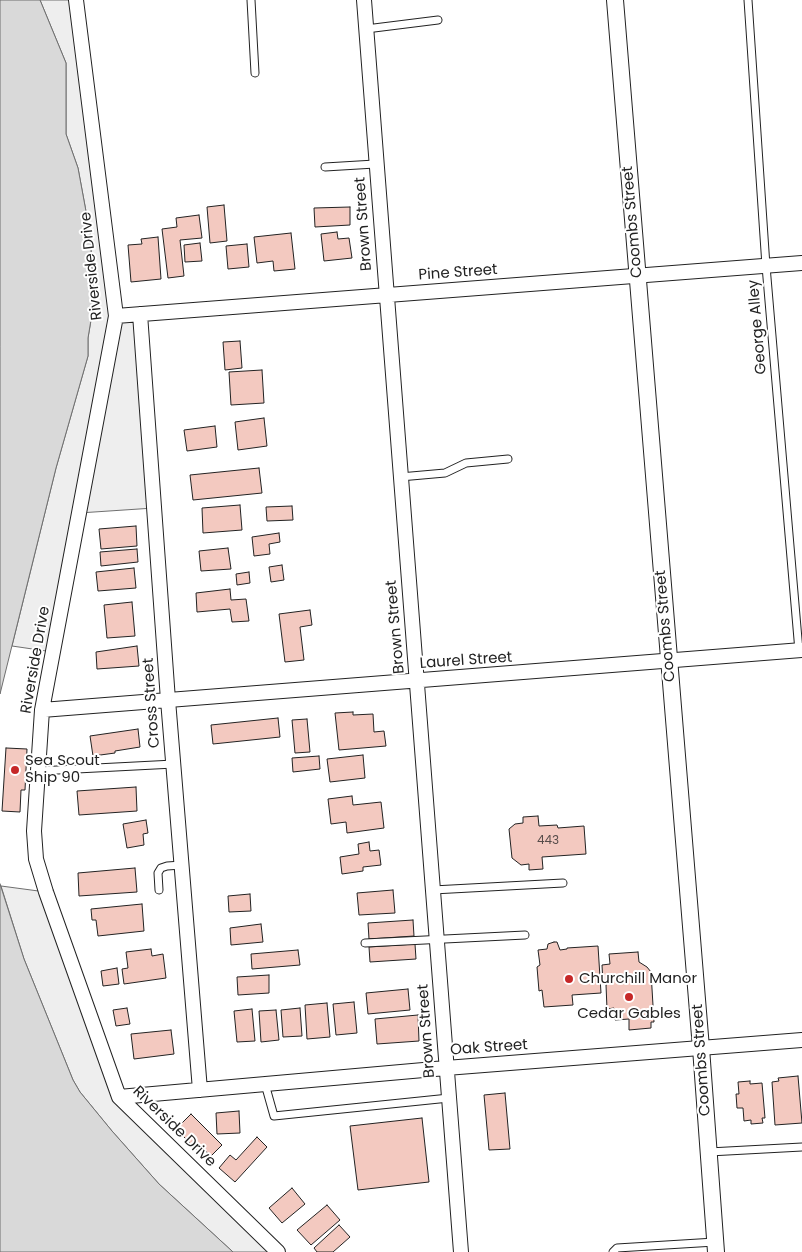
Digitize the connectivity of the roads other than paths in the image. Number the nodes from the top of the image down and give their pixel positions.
1 (76, 0) edge
2 (251, 0) edge
3 (364, 0) edge
4 (616, 0) edge
5 (748, 0) edge
6 (438, 20) dead end
7 (366, 29) junction
8 (255, 73) dead end
9 (376, 164) junction
10 (325, 167) dead end
11 (802, 263) edge
12 (766, 266) junction
13 (638, 276) junction
14 (385, 295) junction
15 (140, 314) junction
16 (116, 316) junction
17 (508, 458) dead end
18 (400, 477) junction
19 (801, 650) edge
20 (669, 662) junction
21 (416, 681) junction
22 (168, 700) junction
23 (42, 710) junction
24 (174, 764) junction
25 (38, 771) junction
26 (182, 865) junction
27 (563, 883) dead end
28 (159, 890) dead end
29 (433, 890) junction
30 (525, 934) dead end
31 (436, 940) junction
32 (365, 943) dead end
33 (802, 1040) edge
34 (701, 1048) junction
35 (446, 1068) junction
36 (265, 1084) junction
37 (200, 1090) junction
38 (119, 1097) junction
39 (449, 1098) junction
40 (802, 1147) edge
41 (709, 1152) junction
42 (716, 1247) edge
43 (278, 1252) edge
44 (461, 1252) edge
45 (613, 1252) edge

1 - 16 street, Riverside Drive
2 - 8 lane
3 - 7 street, Brown Street
4 - 13 street, Coombs Street
5 - 12 lane, George Alley
6 - 7 lane
7 - 9 street, Brown Street
9 - 10 lane
9 - 14 street, Brown Street
11 - 12 street, Pine Street
12 - 13 street, Pine Street
12 - 19 lane, George Alley
13 - 14 street, Pine Street
13 - 20 street, Coombs Street
14 - 15 street, Pine Street
14 - 18 street, Brown Street
15 - 16 street, Pine Street
15 - 22 street, Cross Street
16 - 23 street, Riverside Drive
17 - 18 lane
18 - 21 street, Brown Street
19 - 20 street, Laurel Street
20 - 21 street, Laurel Street
20 - 34 street, Coombs Street
21 - 22 street, Laurel Street
21 - 29 street, Brown Street
22 - 23 street, Laurel Street
22 - 24 street, Cross Street
23 - 25 street, Riverside Drive
24 - 25 lane
24 - 26 street, Cross Street
25 - 38 street, Riverside Drive
26 - 28 lane
26 - 37 street, Cross Street
27 - 29 lane
29 - 31 street, Brown Street
30 - 31 lane
31 - 32 lane
31 - 35 street, Brown Street
33 - 34 street, Oak Street
34 - 35 street, Oak Street
34 - 41 street, Coombs Street
35 - 36 street, Oak Street
35 - 39 street, Brown Street
36 - 37 street, Oak Street
36 - 39 lane
37 - 38 street, Oak Street
38 - 43 street, Riverside Drive
39 - 44 street, Brown Street
40 - 41 lane
41 - 42 street, Coombs Street
42 - 45 lane

